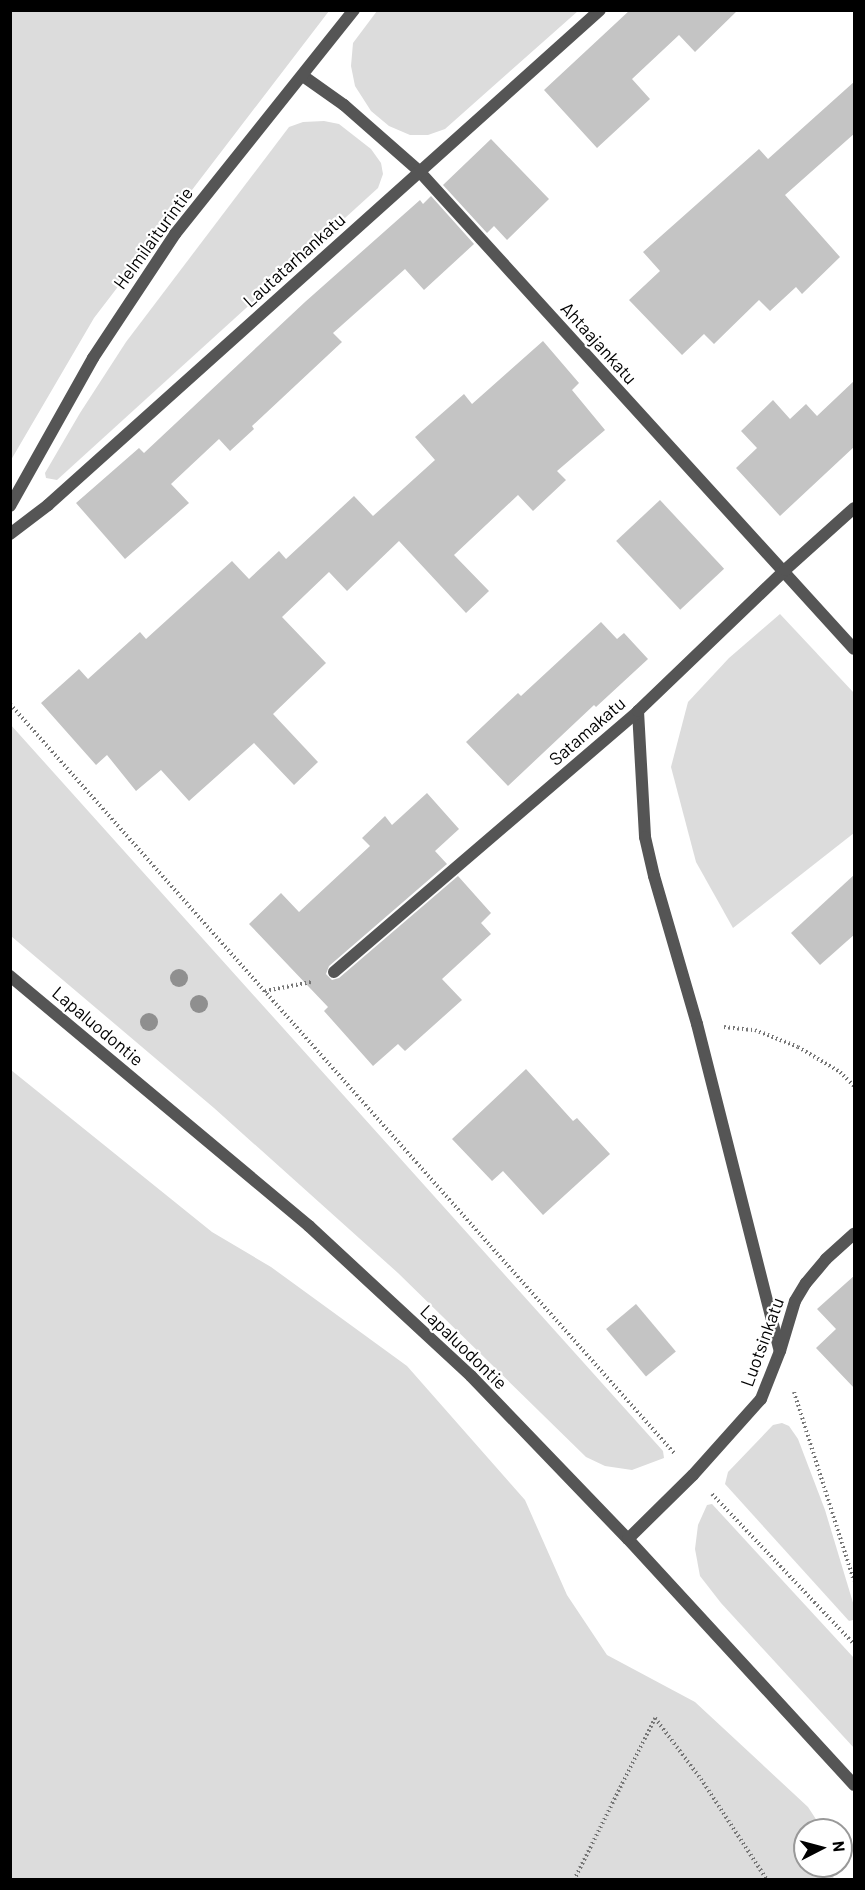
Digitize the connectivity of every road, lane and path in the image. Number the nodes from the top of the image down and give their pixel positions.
1 (354, 10) edge
2 (600, 10) edge
3 (303, 76) junction
4 (419, 171) junction
5 (10, 506) edge
6 (855, 508) edge
7 (10, 534) edge
8 (785, 570) junction
9 (855, 649) edge
10 (10, 704) edge
11 (638, 711) junction
12 (334, 972) joint
13 (10, 976) edge
14 (265, 991) junction
15 (697, 1024) junction
16 (855, 1086) edge
17 (855, 1234) edge
18 (780, 1351) junction
19 (693, 1474) junction
20 (628, 1539) junction
21 (855, 1581) edge
22 (855, 1644) edge
23 (855, 1785) edge
24 (574, 1880) edge
25 (767, 1880) edge

1 - 3 street, Helmilaiturintie
2 - 4 street, Lautatarhankatu
3 - 4 street, Ahtaajankatu
3 - 5 street, Helmilaiturintie
4 - 7 street, Lautatarhankatu
4 - 8 street, Ahtaajankatu
6 - 8 street, Satamakatu
8 - 9 street, Ahtaajankatu
8 - 11 street, Satamakatu
10 - 14 path
11 - 12 street, Satamakatu
11 - 15 street
12 - 14 path
13 - 20 street, Lapaluodontie
14 - 19 path
15 - 16 path
15 - 18 street
17 - 18 street, Luotsinkatu
18 - 19 street, Luotsinkatu
18 - 21 path
19 - 20 street, Luotsinkatu
19 - 22 path
20 - 23 street, Lapaluodontie
24 - 25 path

